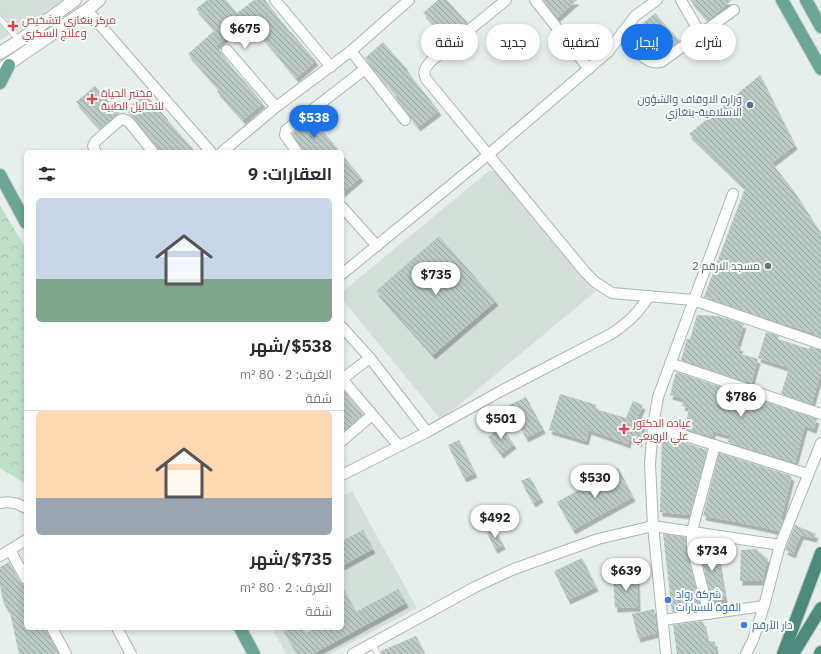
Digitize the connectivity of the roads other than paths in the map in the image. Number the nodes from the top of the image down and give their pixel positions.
1 (75, 0) edge
2 (99, 0) edge
3 (275, 0) edge
4 (506, 0) edge
5 (534, 0) edge
6 (657, 0) edge
7 (681, 0) edge
8 (782, 0) edge
9 (806, 0) edge
10 (403, 2) edge
11 (87, 10) junction
12 (734, 10) dead end
13 (0, 19) edge
14 (628, 24) edge
15 (695, 24) edge
16 (716, 24) edge
17 (821, 27) edge
18 (621, 34) edge
19 (20, 41) junction
20 (226, 50) dead end
21 (351, 51) junction
22 (0, 53) edge
23 (645, 60) edge
24 (664, 60) edge
25 (5, 67) edge
26 (331, 67) junction
27 (821, 68) edge
28 (365, 69) junction
29 (589, 69) junction
30 (0, 83) edge
31 (276, 107) junction
32 (405, 120) dead end
33 (95, 150) edge
34 (151, 150) edge
35 (209, 150) edge
36 (224, 150) edge
37 (296, 150) edge
38 (489, 154) junction
39 (0, 175) edge
40 (733, 194) dead end
41 (344, 209) edge
42 (24, 220) edge
43 (377, 246) junction
44 (344, 272) edge
45 (649, 296) junction
46 (694, 300) junction
47 (344, 329) edge
48 (821, 344) edge
49 (370, 358) junction
50 (670, 363) junction
51 (344, 378) edge
52 (344, 381) edge
53 (821, 414) edge
54 (372, 415) junction
55 (653, 426) junction
56 (427, 432) junction
57 (344, 438) edge
58 (821, 443) edge
59 (398, 445) junction
60 (715, 445) junction
61 (344, 474) edge
62 (808, 474) junction
63 (0, 503) edge
64 (24, 507) edge
65 (653, 526) junction
66 (692, 530) junction
67 (24, 541) edge
68 (780, 545) junction
69 (10, 550) junction
70 (821, 553) edge
71 (0, 556) edge
72 (24, 575) edge
73 (764, 606) junction
74 (821, 608) edge
75 (709, 614) junction
76 (663, 620) junction
77 (53, 630) edge
78 (118, 630) edge
79 (241, 630) edge
80 (372, 644) junction
81 (66, 654) edge
82 (131, 654) edge
83 (254, 654) edge
84 (353, 654) edge
85 (378, 654) edge
86 (666, 654) edge
87 (746, 654) edge
88 (783, 654) edge
89 (793, 654) edge

1 - 19 main road
2 - 11 main road
3 - 26 street
4 - 38 street
5 - 29 street
6 - 14 street
7 - 15 street
8 - 27 main road
9 - 17 main road
10 - 21 street
11 - 25 main road
11 - 35 street
12 - 16 street
13 - 19 lane
18 - 29 street
19 - 22 main road
20 - 31 street
21 - 26 street
21 - 28 street
23 - 24 street
25 - 30 main road
26 - 31 street
28 - 32 street
28 - 37 street
29 - 38 street
31 - 36 street
33 - 34 street
38 - 43 street
38 - 45 street
39 - 42 main road
40 - 46 street
41 - 43 street
43 - 44 street
45 - 46 street
45 - 56 street
46 - 48 street
46 - 50 street
47 - 49 street
49 - 51 street
49 - 56 street
50 - 53 street
50 - 55 street
52 - 54 street
54 - 57 street
54 - 59 street
55 - 60 street
55 - 65 street
56 - 59 street
58 - 62 street
59 - 61 street
60 - 62 street
60 - 66 street
62 - 68 street
63 - 64 street
65 - 66 street
65 - 76 street
65 - 80 street
66 - 68 street
66 - 75 street
67 - 69 street
68 - 73 street
69 - 71 street
69 - 72 street
70 - 88 highway
73 - 75 street
73 - 87 street
74 - 89 highway
75 - 76 street
76 - 86 street
77 - 81 street
78 - 82 street
79 - 83 main road
80 - 84 street
80 - 85 lane

